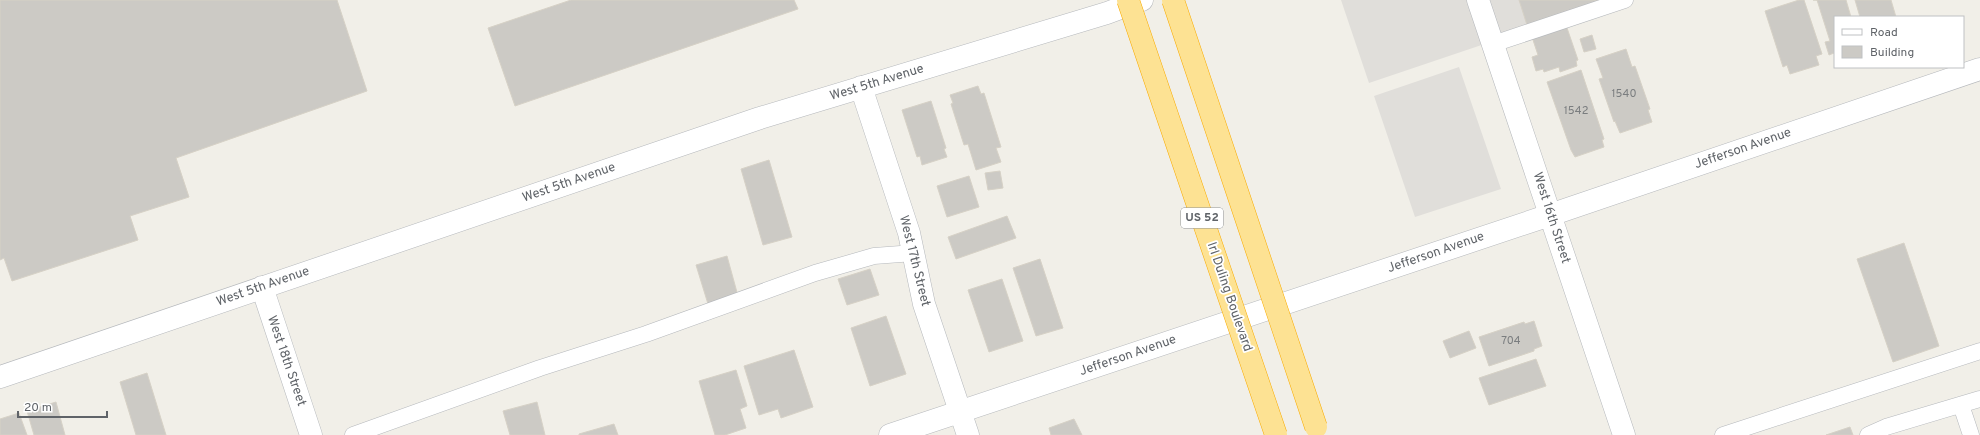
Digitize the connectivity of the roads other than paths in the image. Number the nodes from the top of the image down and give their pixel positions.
1 (1128, 0) edge
2 (1142, 0) edge
3 (1173, 0) edge
4 (1478, 0) edge
5 (1625, 0) edge
6 (1492, 44) junction
7 (1980, 69) edge
8 (861, 88) junction
9 (1550, 215) junction
10 (914, 253) junction
11 (262, 287) junction
12 (1980, 351) edge
13 (0, 377) edge
14 (1980, 399) edge
15 (1961, 405) junction
16 (960, 412) junction
17 (1316, 427) dead end
18 (311, 435) edge
19 (353, 435) edge
20 (890, 435) edge
21 (968, 435) edge
22 (1276, 435) edge
23 (1624, 435) edge
24 (1723, 435) edge
25 (1868, 435) edge
26 (1971, 435) edge

1 - 22 highway, Irl Duling Boulevard / US 52, bridge
2 - 8 street, West 5th Avenue
3 - 17 highway, US 52, bridge
4 - 6 street, West 16th Street
5 - 6 lane
6 - 9 street, West 16th Street
7 - 9 street, Jefferson Avenue
8 - 10 street, West 17th Street
8 - 11 street, West 5th Avenue
9 - 16 street, Jefferson Avenue
9 - 23 street, West 16th Street
10 - 16 street, West 17th Street
10 - 19 lane
11 - 13 street, West 5th Avenue
11 - 18 street, West 18th Street
12 - 24 lane
14 - 15 lane
15 - 25 lane
15 - 26 lane
16 - 20 street, Jefferson Avenue
16 - 21 street, West 17th Street

